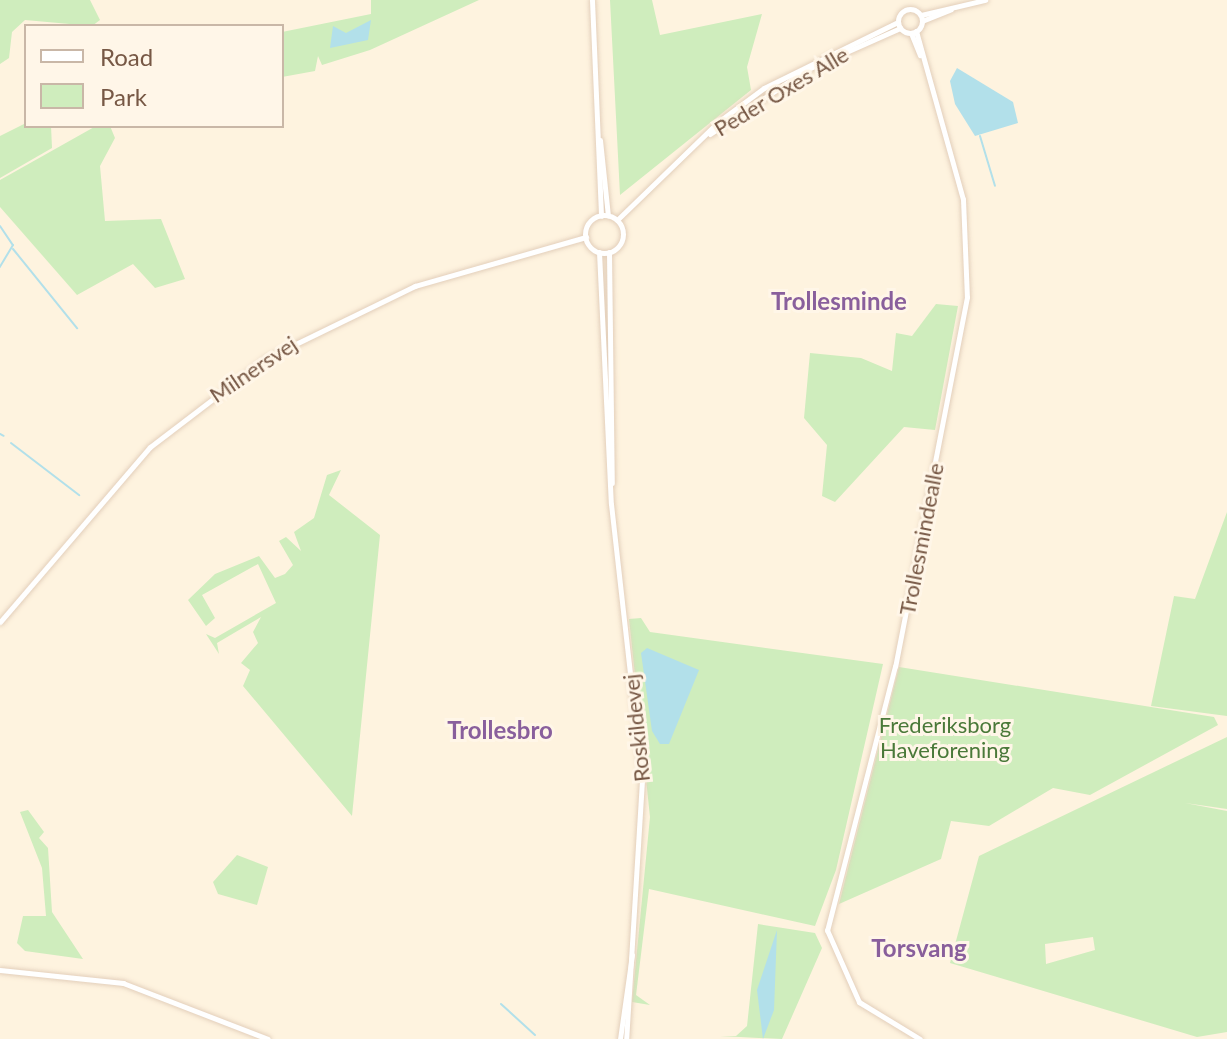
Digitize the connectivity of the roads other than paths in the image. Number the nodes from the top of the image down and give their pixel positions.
1 (592, 0) edge
2 (985, 0) edge
3 (921, 18) junction
4 (899, 25) junction
5 (914, 32) junction
6 (604, 216) junction
7 (617, 220) junction
8 (586, 237) junction
9 (599, 252) junction
10 (609, 252) junction
11 (613, 352) junction
12 (602, 353) junction
13 (611, 504) junction
14 (0, 622) edge
15 (632, 954) junction
16 (0, 970) edge
17 (268, 1039) edge
18 (620, 1039) edge
19 (626, 1039) edge
20 (920, 1039) edge

1 - 6 street
2 - 3 street
3 - 4 street, Peder Oxes Alle
3 - 5 street
4 - 5 street
4 - 7 street, Peder Oxes Alle
5 - 20 street, Trollesmindealle
6 - 7 street
6 - 8 street
7 - 10 street
8 - 9 street
8 - 14 street, Milnersvej
9 - 10 street
9 - 12 street, Roskildevej
10 - 11 street, Roskildevej
11 - 12 street
11 - 13 street, Roskildevej
12 - 13 street, Roskildevej
13 - 15 street, Roskildevej
15 - 18 street, Roskildevej
15 - 19 street, Roskildevej
16 - 17 street

